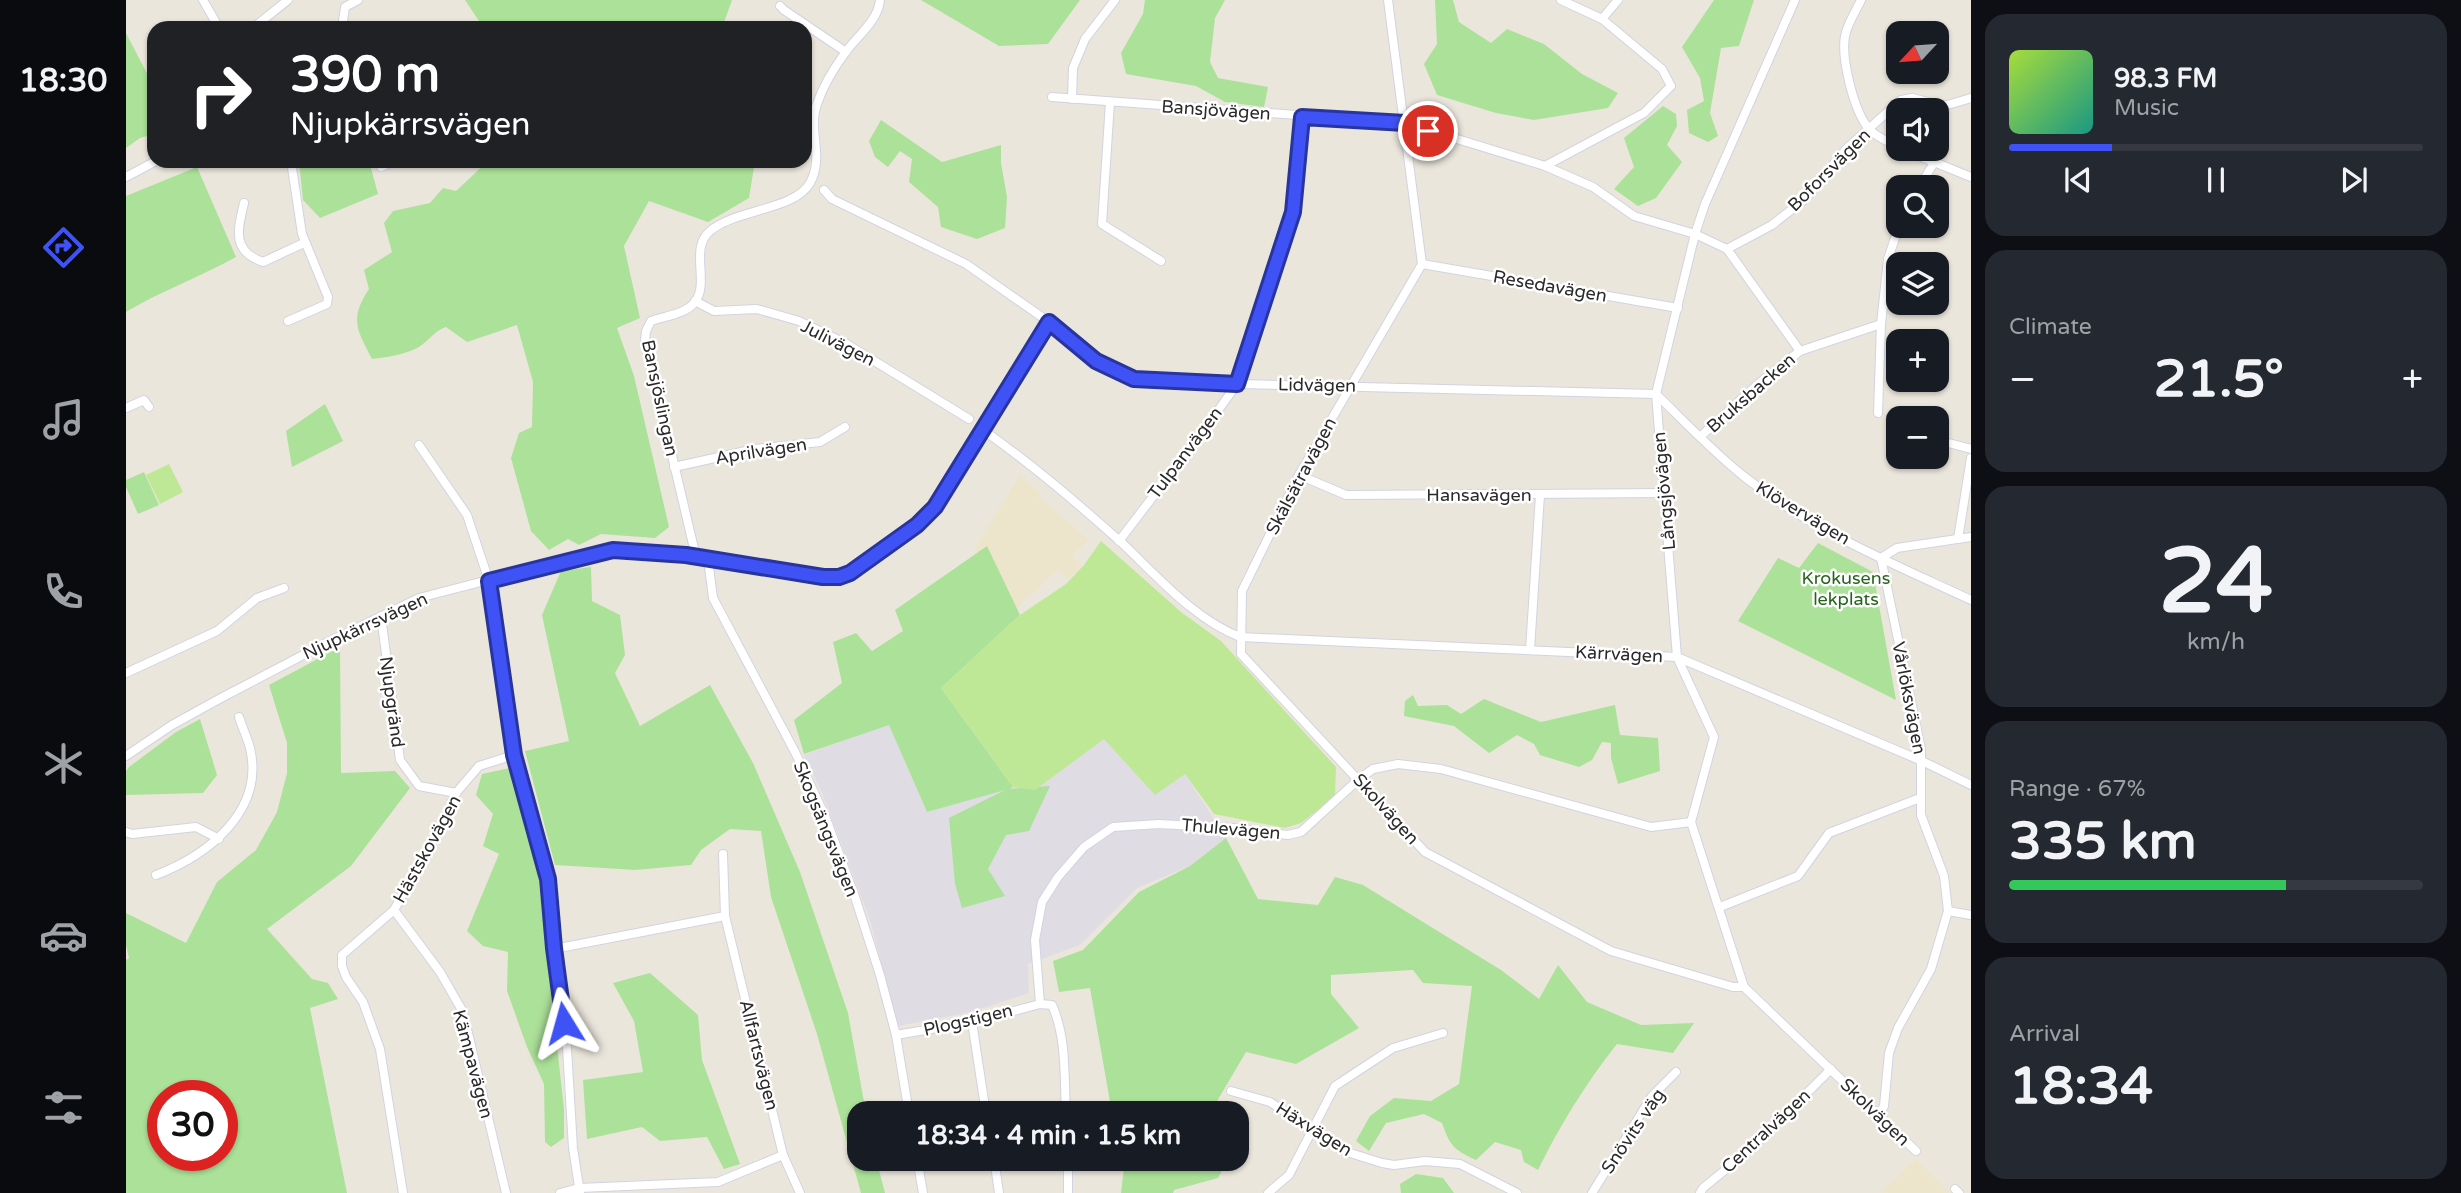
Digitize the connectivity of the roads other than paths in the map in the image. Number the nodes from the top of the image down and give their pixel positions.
1 (203, 0) edge
2 (288, 0) edge
3 (880, 0) edge
4 (1115, 0) edge
5 (1388, 0) edge
6 (1561, 0) edge
7 (1618, 0) edge
8 (1795, 0) edge
9 (1861, 0) edge
10 (361, 3) edge
11 (780, 6) dead end
12 (1602, 19) junction
13 (215, 21) edge
14 (262, 21) edge
15 (343, 21) edge
16 (801, 21) edge
17 (812, 29) edge
18 (846, 51) junction
19 (1052, 97) dead end
20 (1971, 98) edge
21 (1072, 99) junction
22 (1110, 102) junction
23 (1302, 117) junction
24 (1405, 123) junction
25 (1870, 130) junction
26 (1886, 141) edge
27 (1930, 161) edge
28 (1934, 163) junction
29 (147, 166) edge
30 (1545, 166) junction
31 (292, 168) edge
32 (1926, 175) edge
33 (126, 177) edge
34 (1971, 177) edge
35 (824, 190) dead end
36 (244, 203) dead end
37 (1695, 234) junction
38 (1895, 238) edge
39 (304, 243) junction
40 (1727, 249) junction
41 (1161, 261) dead end
42 (1422, 264) junction
43 (695, 302) junction
44 (1678, 308) junction
45 (288, 321) dead end
46 (1049, 322) junction
47 (1881, 324) junction
48 (1800, 351) junction
49 (1237, 384) junction
50 (1349, 386) junction
51 (1656, 394) junction
52 (149, 407) dead end
53 (126, 408) edge
54 (1878, 413) dead end
55 (969, 419) dead end
56 (845, 427) dead end
57 (984, 430) junction
58 (1701, 436) junction
59 (1949, 443) edge
60 (419, 445) dead end
61 (1971, 449) edge
62 (1971, 458) edge
63 (674, 467) junction
64 (1299, 475) junction
65 (1664, 494) junction
66 (1540, 495) junction
67 (1971, 537) edge
68 (1958, 539) junction
69 (1119, 541) junction
70 (696, 557) junction
71 (1881, 558) junction
72 (708, 559) junction
73 (489, 581) junction
74 (284, 588) dead end
75 (1971, 600) edge
76 (381, 616) junction
77 (1240, 637) junction
78 (1530, 650) junction
79 (1677, 657) junction
80 (126, 673) edge
81 (239, 717) dead end
82 (514, 755) junction
83 (126, 756) edge
84 (1922, 761) junction
85 (1359, 779) junction
86 (1971, 785) edge
87 (456, 793) junction
88 (1920, 798) junction
89 (1691, 822) junction
90 (126, 832) edge
91 (219, 839) junction
92 (723, 854) dead end
93 (156, 875) dead end
94 (1720, 907) junction
95 (394, 910) junction
96 (1948, 911) junction
97 (1971, 915) edge
98 (725, 916) junction
99 (554, 948) junction
100 (1744, 987) junction
101 (1040, 1004) junction
102 (972, 1022) junction
103 (1443, 1033) dead end
104 (896, 1035) junction
105 (1831, 1069) junction
106 (1676, 1072) dead end
107 (1231, 1091) dead end
108 (907, 1101) edge
109 (984, 1101) edge
110 (1065, 1101) edge
111 (1879, 1115) junction
112 (1313, 1129) junction
113 (1916, 1151) dead end
114 (783, 1155) junction
115 (919, 1171) edge
116 (996, 1171) edge
117 (1068, 1171) edge
118 (579, 1190) edge
119 (403, 1193) edge
120 (506, 1193) edge
121 (559, 1193) edge
122 (800, 1193) edge
123 (923, 1193) edge
124 (999, 1193) edge
125 (1068, 1193) edge
126 (1268, 1193) edge
127 (1517, 1193) edge
128 (1592, 1193) edge
129 (1700, 1193) edge

1 - 13 street
2 - 14 street
3 - 18 street
4 - 21 street
5 - 24 street
6 - 12 street
7 - 12 street
8 - 37 street, Långsjövägen
9 - 25 street
10 - 15 street
11 - 16 street
12 - 30 street
17 - 18 street
18 - 43 street
19 - 21 street, Bansjövägen
20 - 25 street, Boforsvägen
21 - 22 street, Bansjövägen
22 - 23 street, Bansjövägen
22 - 41 street
23 - 24 street, Bansjövägen
23 - 49 street, Tulpanvägen
24 - 30 street, Bansjövägen
24 - 42 street
25 - 26 street
25 - 40 street, Boforsvägen
27 - 28 street
28 - 32 street
28 - 34 street
29 - 33 street
30 - 37 street, Bansjövägen
31 - 39 street
35 - 46 street, Lidvägen
36 - 39 street
37 - 40 street, Bansjövägen
37 - 44 street, Långsjövägen
38 - 47 street
39 - 45 street
40 - 48 street
42 - 44 street, Resedavägen
42 - 50 street, Skälsätravägen
43 - 55 street, Julivägen
43 - 63 street, Bansjöslingan
44 - 51 street, Långsjövägen
46 - 49 street, Lidvägen
46 - 57 street, Njupkärrsvägen
47 - 48 street, Bruksbacken
47 - 54 street
48 - 58 street, Bruksbacken
49 - 50 street, Lidvägen
49 - 69 street, Tulpanvägen
50 - 51 street, Lidvägen
50 - 64 street, Skälsätravägen
51 - 58 street, Klövervägen
51 - 65 street, Långsjövägen
52 - 53 street
56 - 63 street, Aprilvägen
57 - 69 street
57 - 72 street, Njupkärrsvägen
58 - 71 street, Klövervägen
59 - 61 street
60 - 73 street
62 - 68 street
63 - 70 street, Bansjöslingan
64 - 66 street, Hansavägen
64 - 77 street, Skälsätravägen
65 - 66 street, Hansavägen
65 - 79 street, Långsjövägen
66 - 78 street
67 - 68 street
68 - 71 street
69 - 77 street
70 - 72 street, Njupkärrsvägen
70 - 73 street, Njupkärrsvägen
71 - 75 street, Klövervägen
71 - 84 street, Vårlöksvägen
72 - 104 street, Skogsängsvägen
73 - 76 street, Njupkärrsvägen
73 - 82 street
74 - 80 street
76 - 83 street, Njupkärrsvägen
76 - 87 street, Njupgränd
77 - 78 street, Kärrvägen
77 - 85 street, Skolvägen
78 - 79 street, Kärrvägen
79 - 84 street, Kärrvägen
79 - 89 street, Långsjövägen
81 - 91 street
82 - 87 street, Hästskovägen
82 - 99 street
84 - 86 street, Kärrvägen
84 - 88 street, Vårlöksvägen
85 - 89 street, Thulevägen
85 - 100 street, Skolvägen
85 - 101 street, Thulevägen
87 - 95 street, Hästskovägen
88 - 94 street
88 - 96 street, Vårlöksvägen
89 - 94 street
90 - 91 street
91 - 93 street
92 - 98 street, Allfartsvägen
94 - 100 street
95 - 119 street, Hästskovägen
95 - 120 street, Kämpavägen
96 - 97 street
96 - 111 street, Vårlöksvägen
98 - 99 street
98 - 114 street, Allfartsvägen
99 - 118 street
100 - 105 street, Skolvägen
101 - 102 street, Plogstigen
101 - 110 street
102 - 104 street, Plogstigen
102 - 109 street
103 - 112 street
104 - 108 street, Skogsängsvägen
105 - 111 street, Skolvägen
105 - 129 street, Centralvägen
106 - 128 street, Snövits väg
107 - 112 street, Häxvägen
111 - 113 street, Skolvägen
112 - 126 street
112 - 127 street, Häxvägen
114 - 118 street
114 - 122 street, Allfartsvägen
115 - 123 street
116 - 124 street
117 - 125 street
118 - 121 street

